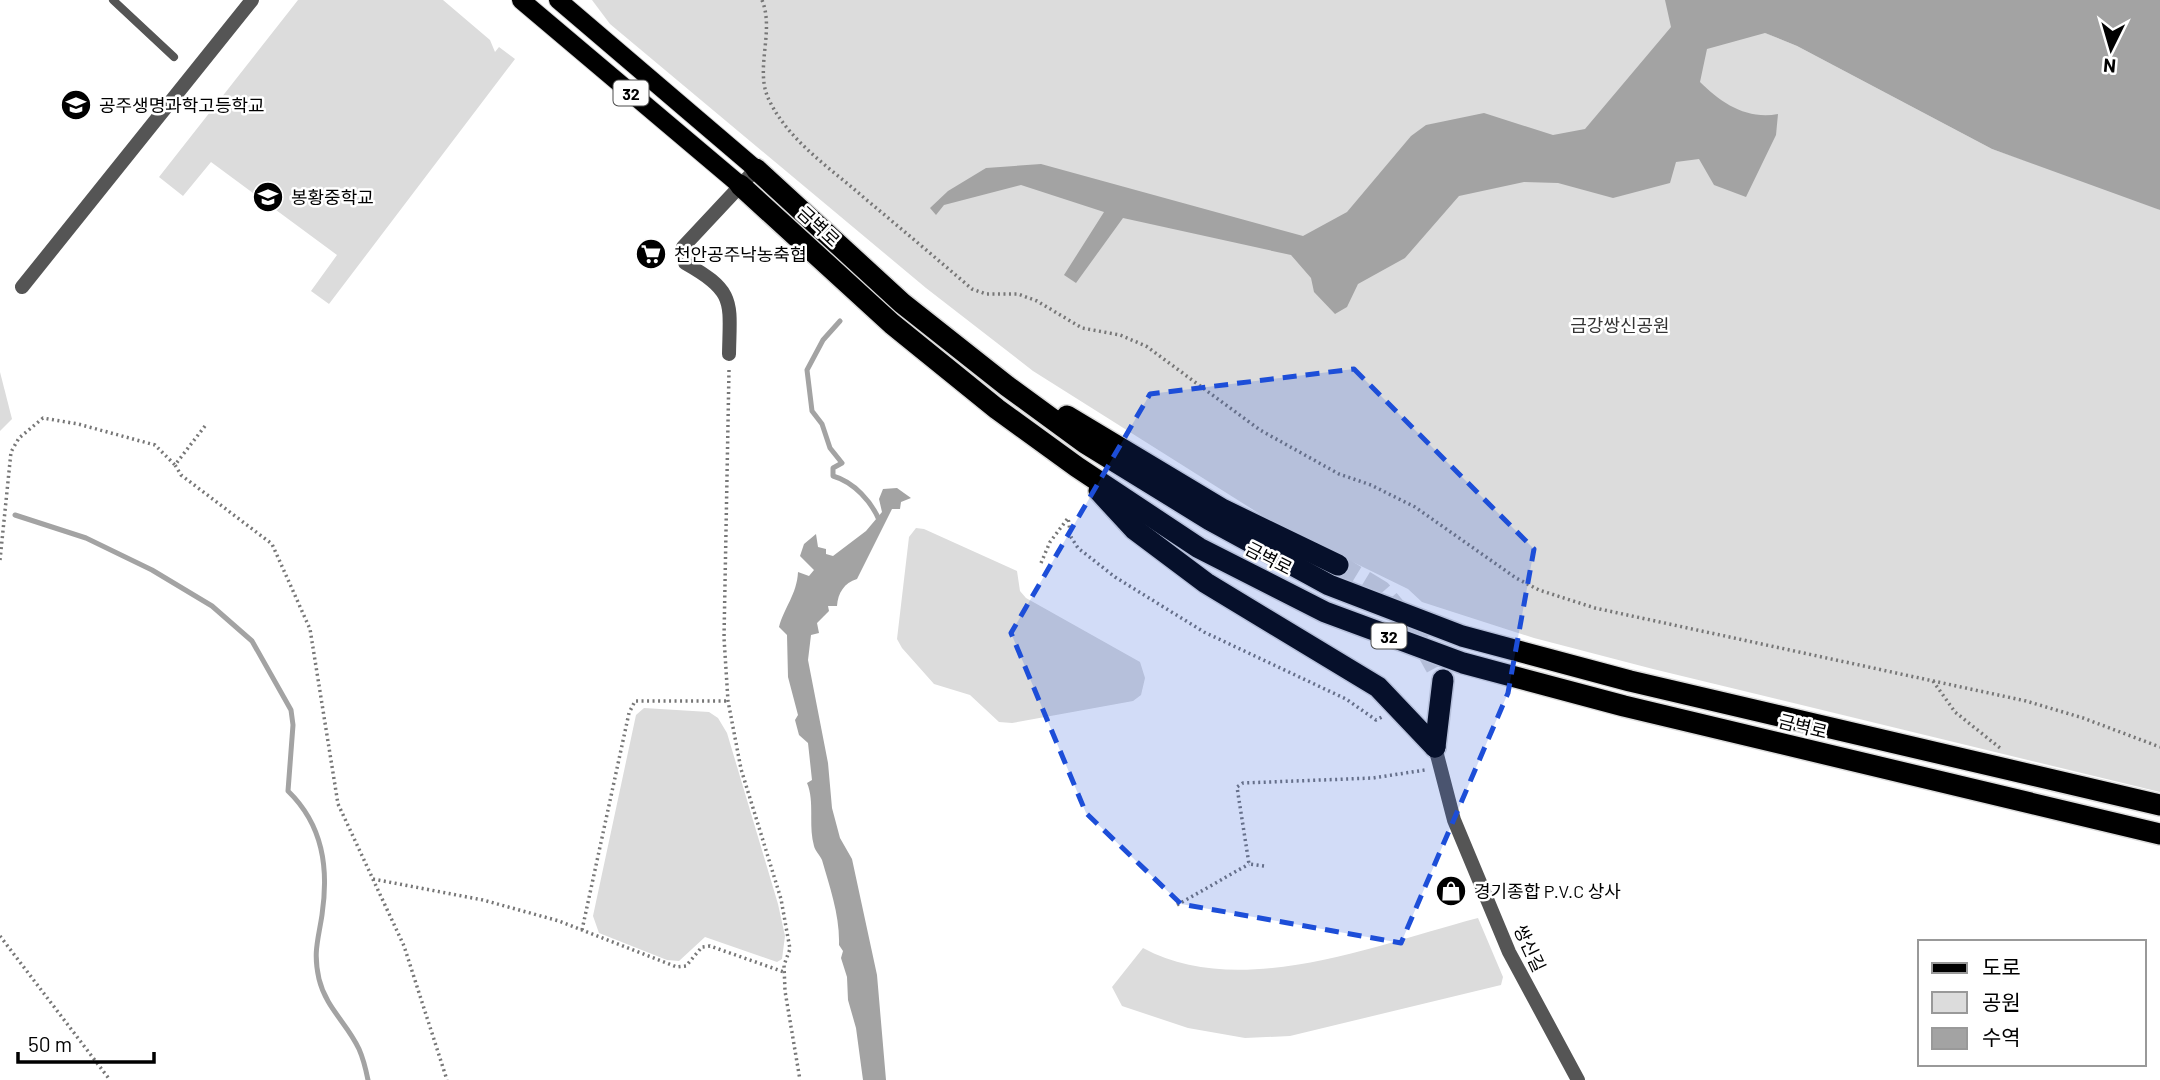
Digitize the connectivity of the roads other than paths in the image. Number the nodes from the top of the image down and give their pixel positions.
1 (113, 0) edge
2 (252, 0) edge
3 (521, 0) edge
4 (563, 3) edge
5 (174, 57) dead end
6 (756, 169) junction
7 (740, 185) junction
8 (22, 287) dead end
9 (729, 354) road end
10 (970, 356) junction
11 (1077, 467) junction
12 (1338, 565) tunnel mouth
13 (1443, 680) tunnel mouth
14 (1438, 757) junction
15 (2160, 805) edge
16 (2160, 834) edge
17 (1578, 1080) edge

1 - 5 lane
2 - 8 street
3 - 7 main road, 금벽로 / 32
4 - 6 main road, 금벽로 / 32
6 - 7 street
6 - 10 highway, 금벽로 / 32
7 - 9 street
7 - 11 highway, 금벽로 / 32
10 - 12 highway
10 - 15 highway, 금벽로 / 32
11 - 14 highway
11 - 16 highway, 금벽로 / 32
13 - 14 highway
14 - 17 street, 쌍신길

